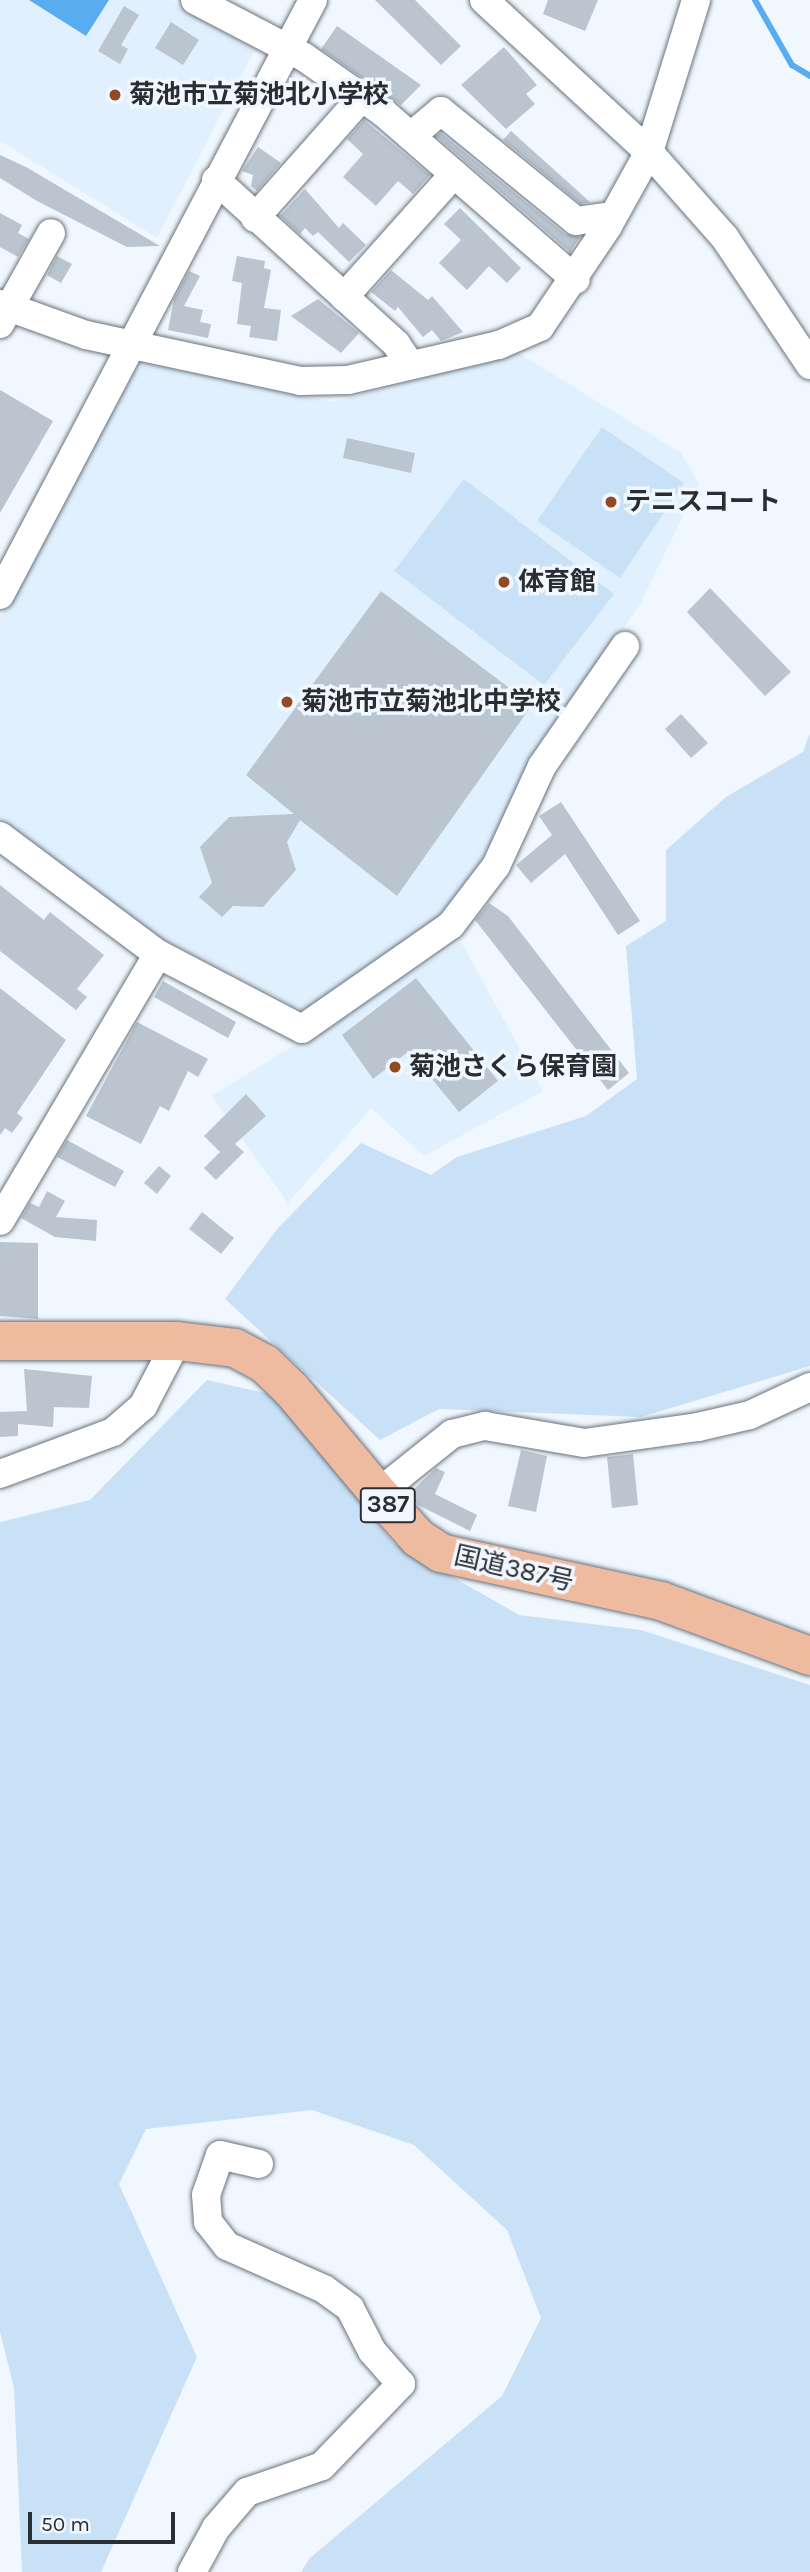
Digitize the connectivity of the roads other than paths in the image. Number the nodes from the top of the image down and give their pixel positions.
1 (195, 0) edge
2 (313, 0) edge
3 (484, 0) edge
4 (696, 0) edge
5 (287, 49) junction
6 (362, 97) junction
7 (411, 136) junction
8 (649, 152) junction
9 (454, 174) junction
10 (216, 180) junction
11 (613, 216) junction
12 (255, 218) junction
13 (51, 233) dead end
14 (576, 280) junction
15 (344, 297) junction
16 (3, 312) edge
17 (134, 343) junction
18 (410, 364) junction
19 (810, 365) edge
20 (1, 592) edge
21 (625, 646) dead end
22 (0, 835) edge
23 (158, 954) junction
24 (0, 1221) edge
25 (0, 1341) edge
26 (177, 1341) junction
27 (810, 1387) edge
28 (0, 1474) edge
29 (378, 1493) junction
30 (810, 1656) edge
31 (260, 2164) dead end
32 (192, 2572) edge

1 - 5 street
2 - 5 street
3 - 8 street
4 - 8 street
5 - 6 street
5 - 10 street
6 - 7 street
6 - 12 street
7 - 9 street
7 - 11 street
8 - 11 street
8 - 19 street
9 - 14 street
9 - 15 street
10 - 12 street
10 - 17 street
11 - 14 street
12 - 15 street
13 - 16 street
14 - 18 street
15 - 18 street
16 - 17 street
17 - 18 street
17 - 20 street
21 - 23 street
22 - 23 street
23 - 24 street
25 - 26 highway, 国道387号 / 387
26 - 28 street
26 - 29 highway, 国道387号 / 387
27 - 29 street
29 - 30 highway, 国道387号 / 387
31 - 32 street

